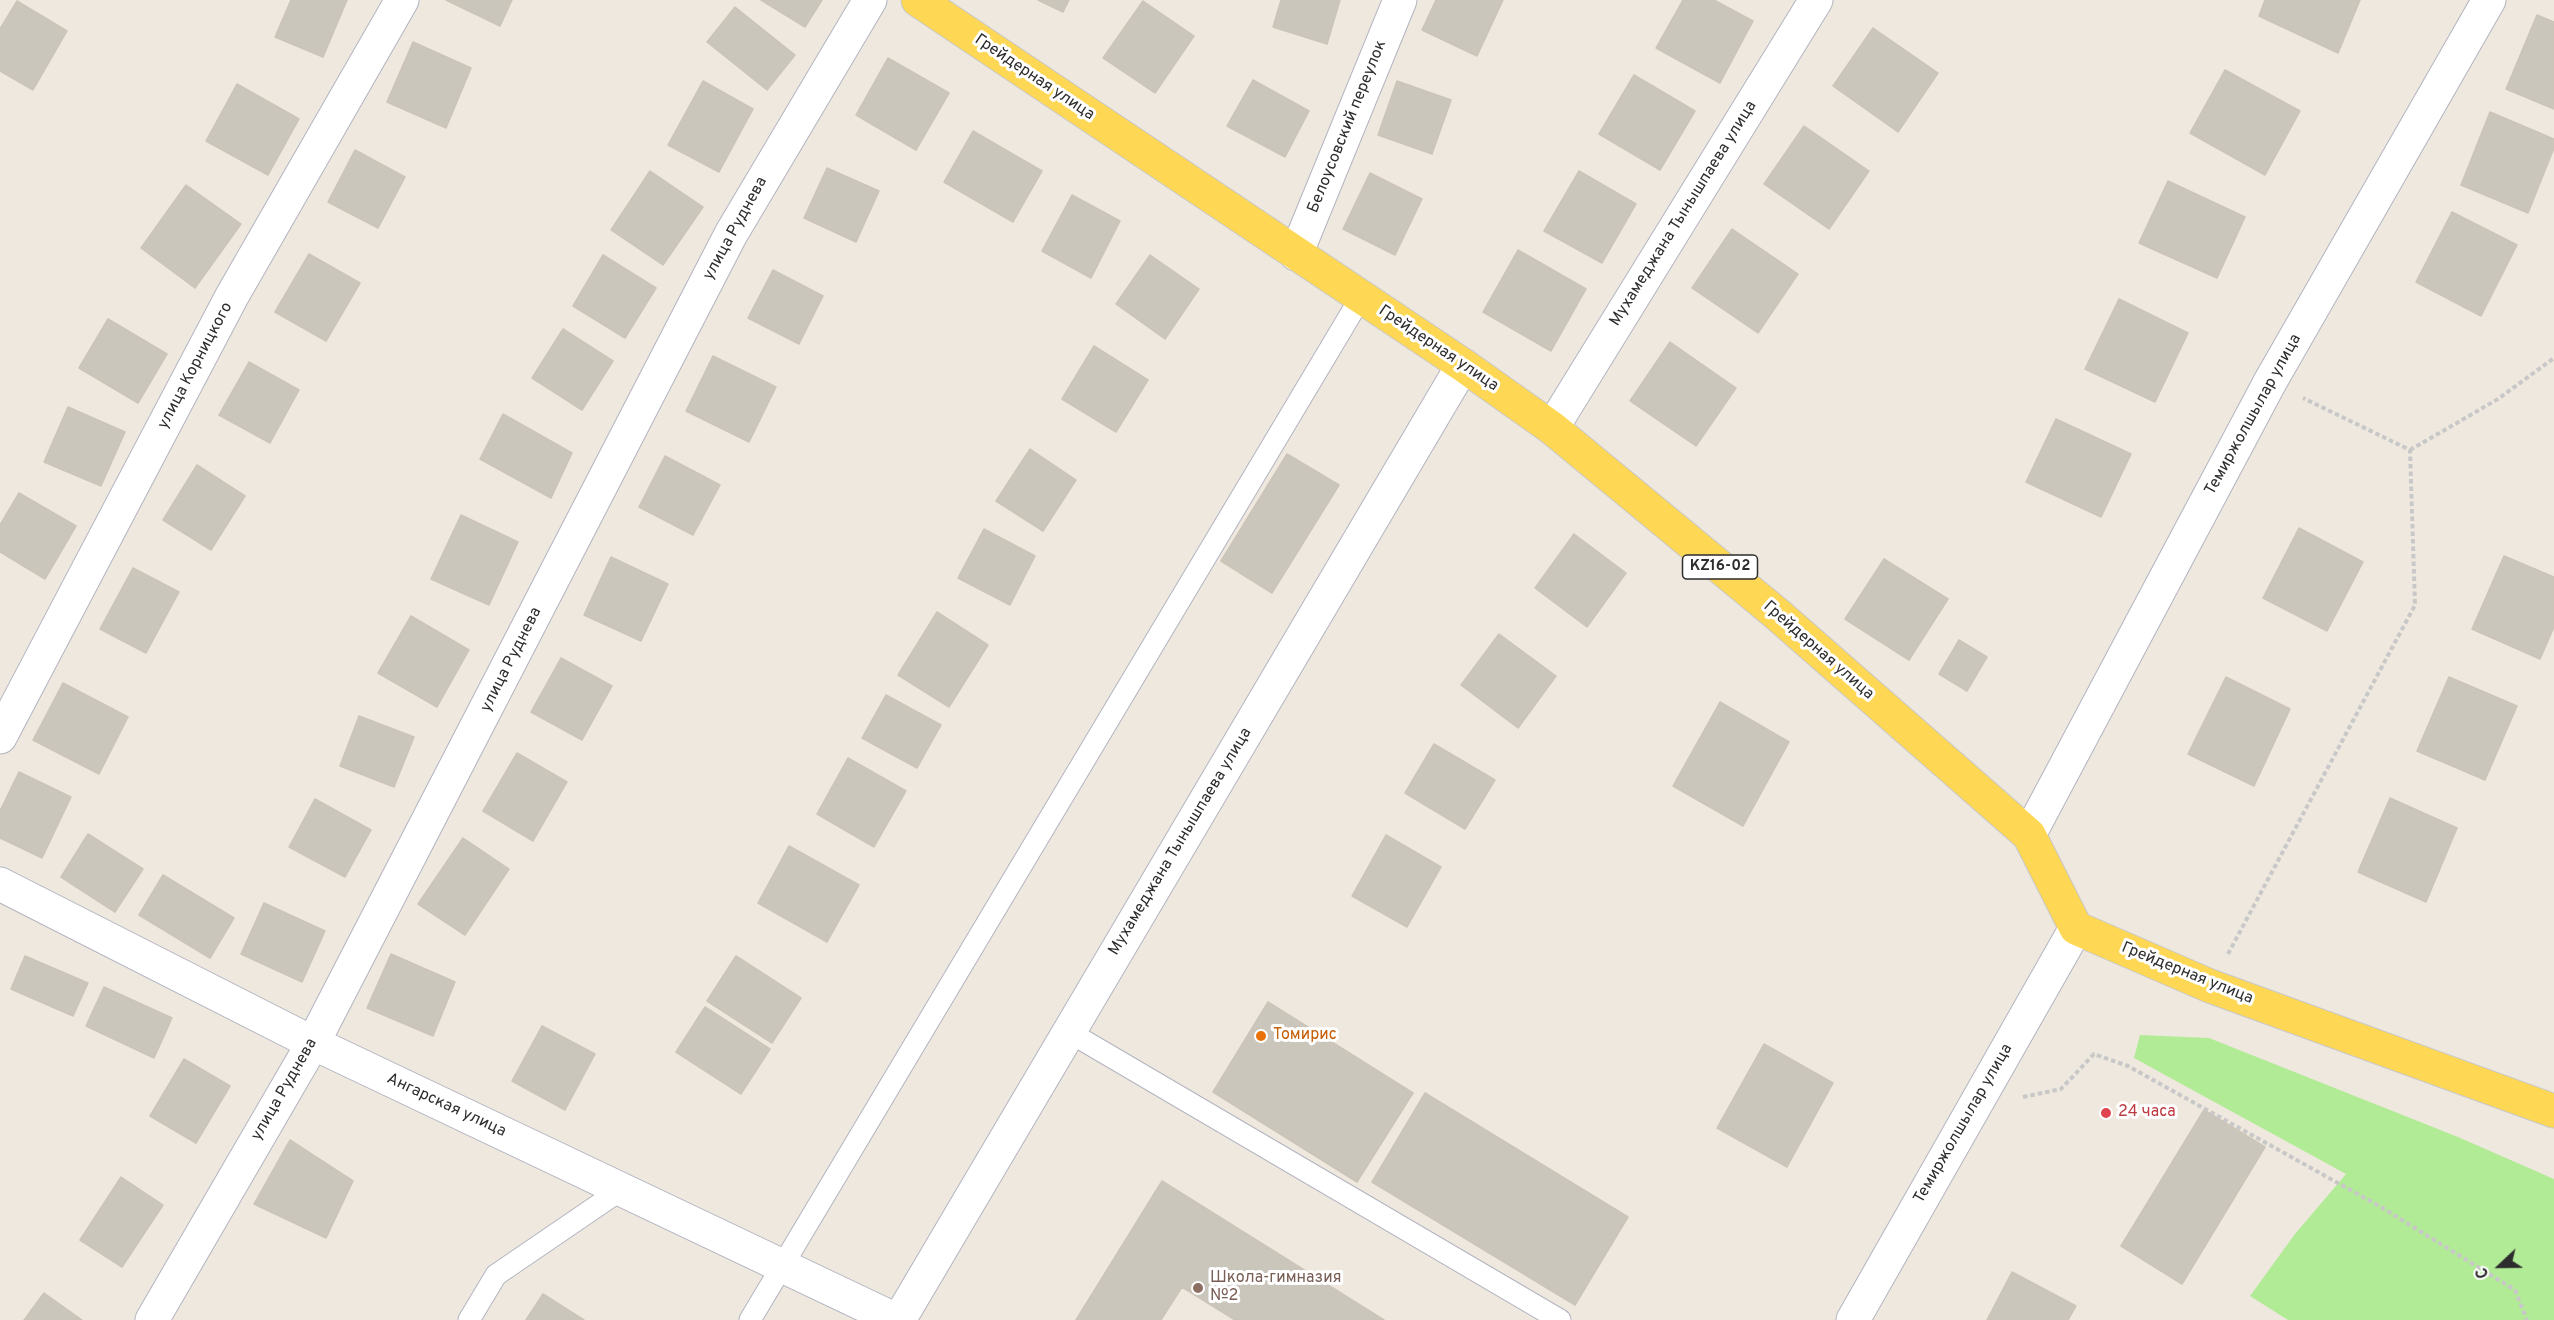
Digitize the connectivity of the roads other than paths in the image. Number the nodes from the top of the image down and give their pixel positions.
1 (402, 0) edge
2 (870, 0) edge
3 (1400, 0) edge
4 (1816, 0) edge
5 (2489, 0) edge
6 (920, 1) edge
7 (1296, 254) junction
8 (1361, 297) junction
9 (1463, 365) junction
10 (1552, 428) junction
11 (0, 737) edge
12 (2029, 834) junction
13 (0, 884) edge
14 (2076, 928) junction
15 (1069, 1032) junction
16 (313, 1043) junction
17 (2554, 1111) edge
18 (622, 1189) junction
19 (782, 1266) junction
20 (152, 1320) edge
21 (468, 1320) edge
22 (750, 1320) edge
23 (898, 1320) edge
24 (1560, 1320) edge
25 (1853, 1320) edge

1 - 11 street, улица Корницкого
2 - 16 street, улица Руднева
3 - 7 street, Белоусовский переулок
4 - 10 street, Мухамеджана Тынышпаева улица
5 - 12 street, Темиржолшылар улица
6 - 7 main road, Грейдерная улица / KZ16-02
7 - 8 main road, Грейдерная улица / KZ16-02
8 - 9 main road, Грейдерная улица / KZ16-02
8 - 19 lane
9 - 10 main road, Грейдерная улица / KZ16-02
9 - 15 street, Мухамеджана Тынышпаева улица
10 - 12 main road, Грейдерная улица / KZ16-02
12 - 14 main road, Грейдерная улица / KZ16-02
13 - 16 street, Ангарская улица
14 - 17 main road, Грейдерная улица
14 - 25 street, Темиржолшылар улица
15 - 23 street, Мухамеджана Тынышпаева улица
15 - 24 lane
16 - 18 street, Ангарская улица
16 - 20 street, улица Руднева
18 - 19 street, Ангарская улица
18 - 21 lane
19 - 22 lane
19 - 23 street, Ангарская улица

